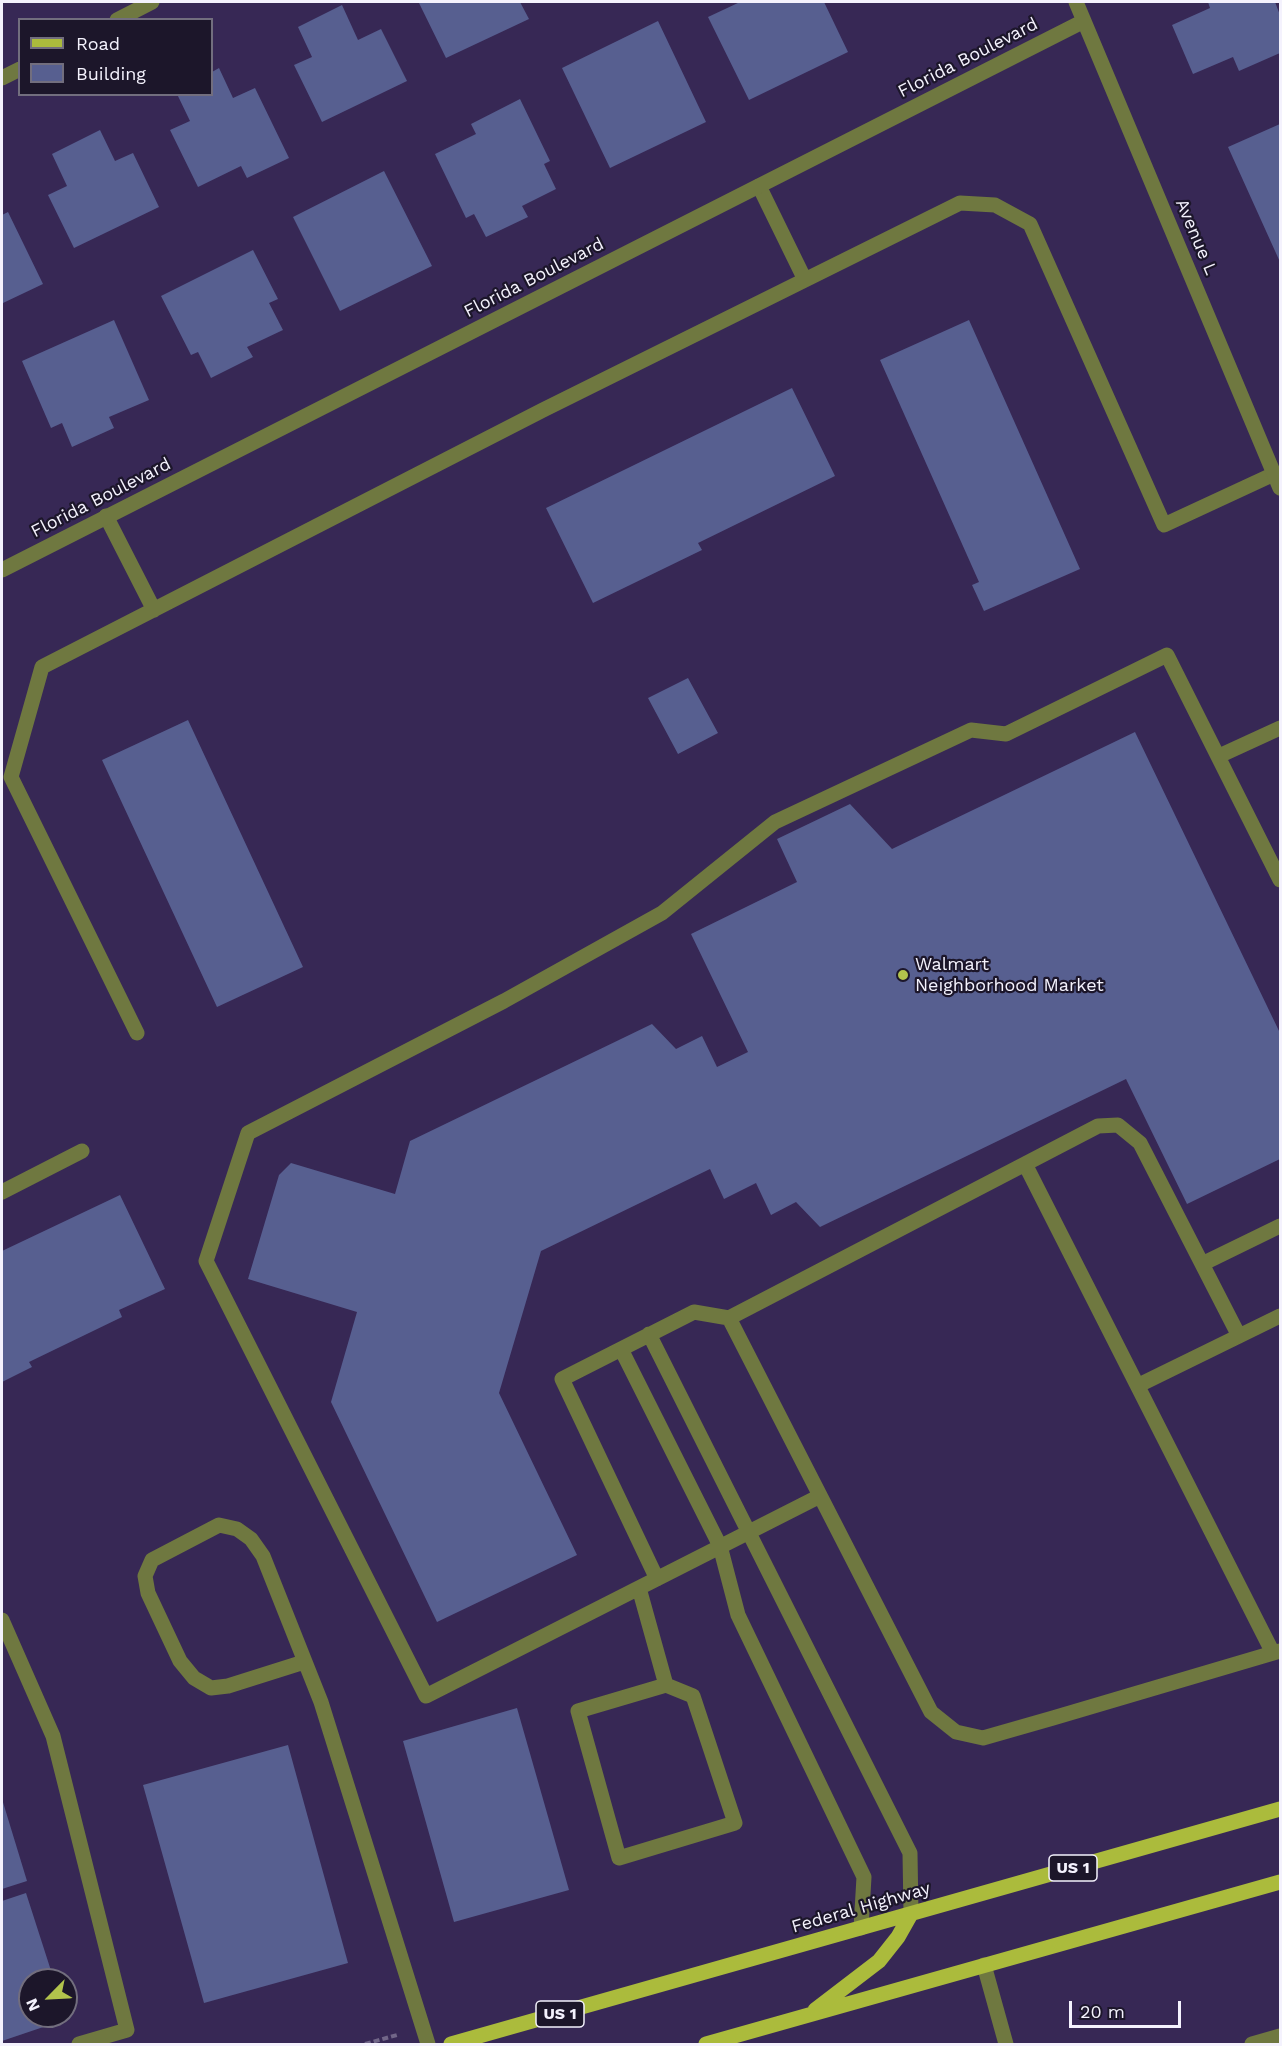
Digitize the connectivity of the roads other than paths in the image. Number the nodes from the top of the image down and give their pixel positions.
1 (152, 2) edge
2 (1076, 2) edge
3 (121, 18) edge
4 (1084, 21) junction
5 (18, 70) edge
6 (2, 78) edge
7 (759, 186) junction
8 (806, 280) junction
9 (1278, 477) edge
10 (106, 516) junction
11 (2, 570) edge
12 (154, 610) junction
13 (1281, 728) edge
14 (1219, 756) junction
15 (1281, 880) edge
16 (137, 1033) dead end
17 (82, 1151) dead end
18 (1024, 1164) junction
19 (2, 1192) edge
20 (1281, 1226) edge
21 (1202, 1264) junction
22 (1281, 1316) edge
23 (729, 1318) junction
24 (649, 1334) junction
25 (1239, 1336) junction
26 (621, 1349) junction
27 (1139, 1385) junction
28 (820, 1496) junction
29 (747, 1532) junction
30 (720, 1546) junction
31 (657, 1578) junction
32 (639, 1588) junction
33 (2, 1620) edge
34 (1277, 1652) edge
35 (304, 1662) junction
36 (666, 1685) junction
37 (1281, 1809) edge
38 (1281, 1882) edge
39 (911, 1914) junction
40 (861, 1928) junction
41 (984, 1965) junction
42 (807, 2016) junction
43 (1281, 2036) edge
44 (79, 2044) edge
45 (428, 2044) edge
46 (451, 2044) edge
47 (706, 2044) edge
48 (1006, 2044) edge
49 (1252, 2044) edge

1 - 3 street
2 - 4 street, Avenue L
4 - 7 street, Florida Boulevard
4 - 9 street, Avenue L
5 - 6 street
7 - 8 street
7 - 10 street, Florida Boulevard
8 - 9 street
8 - 12 street
10 - 11 street, Florida Boulevard
10 - 12 street
12 - 16 street
13 - 14 street
14 - 15 street
14 - 32 street
17 - 19 street
18 - 21 street
18 - 23 street
18 - 27 street
20 - 21 street
21 - 25 street
22 - 25 street
23 - 24 street
23 - 28 street
24 - 26 street
24 - 29 street
25 - 27 street
26 - 30 street
26 - 31 street
27 - 34 street
28 - 29 street
28 - 34 street
29 - 30 street
29 - 39 street
30 - 31 street
30 - 40 street
31 - 32 street
32 - 36 street
33 - 44 street
35 - 35 street
35 - 45 street
36 - 36 street
37 - 39 main road, Federal Highway / US 1
38 - 41 main road
39 - 40 main road, Federal Highway / US 1
39 - 42 main road
40 - 46 main road, Federal Highway / US 1
41 - 42 main road
41 - 48 street
42 - 47 main road
43 - 49 street

